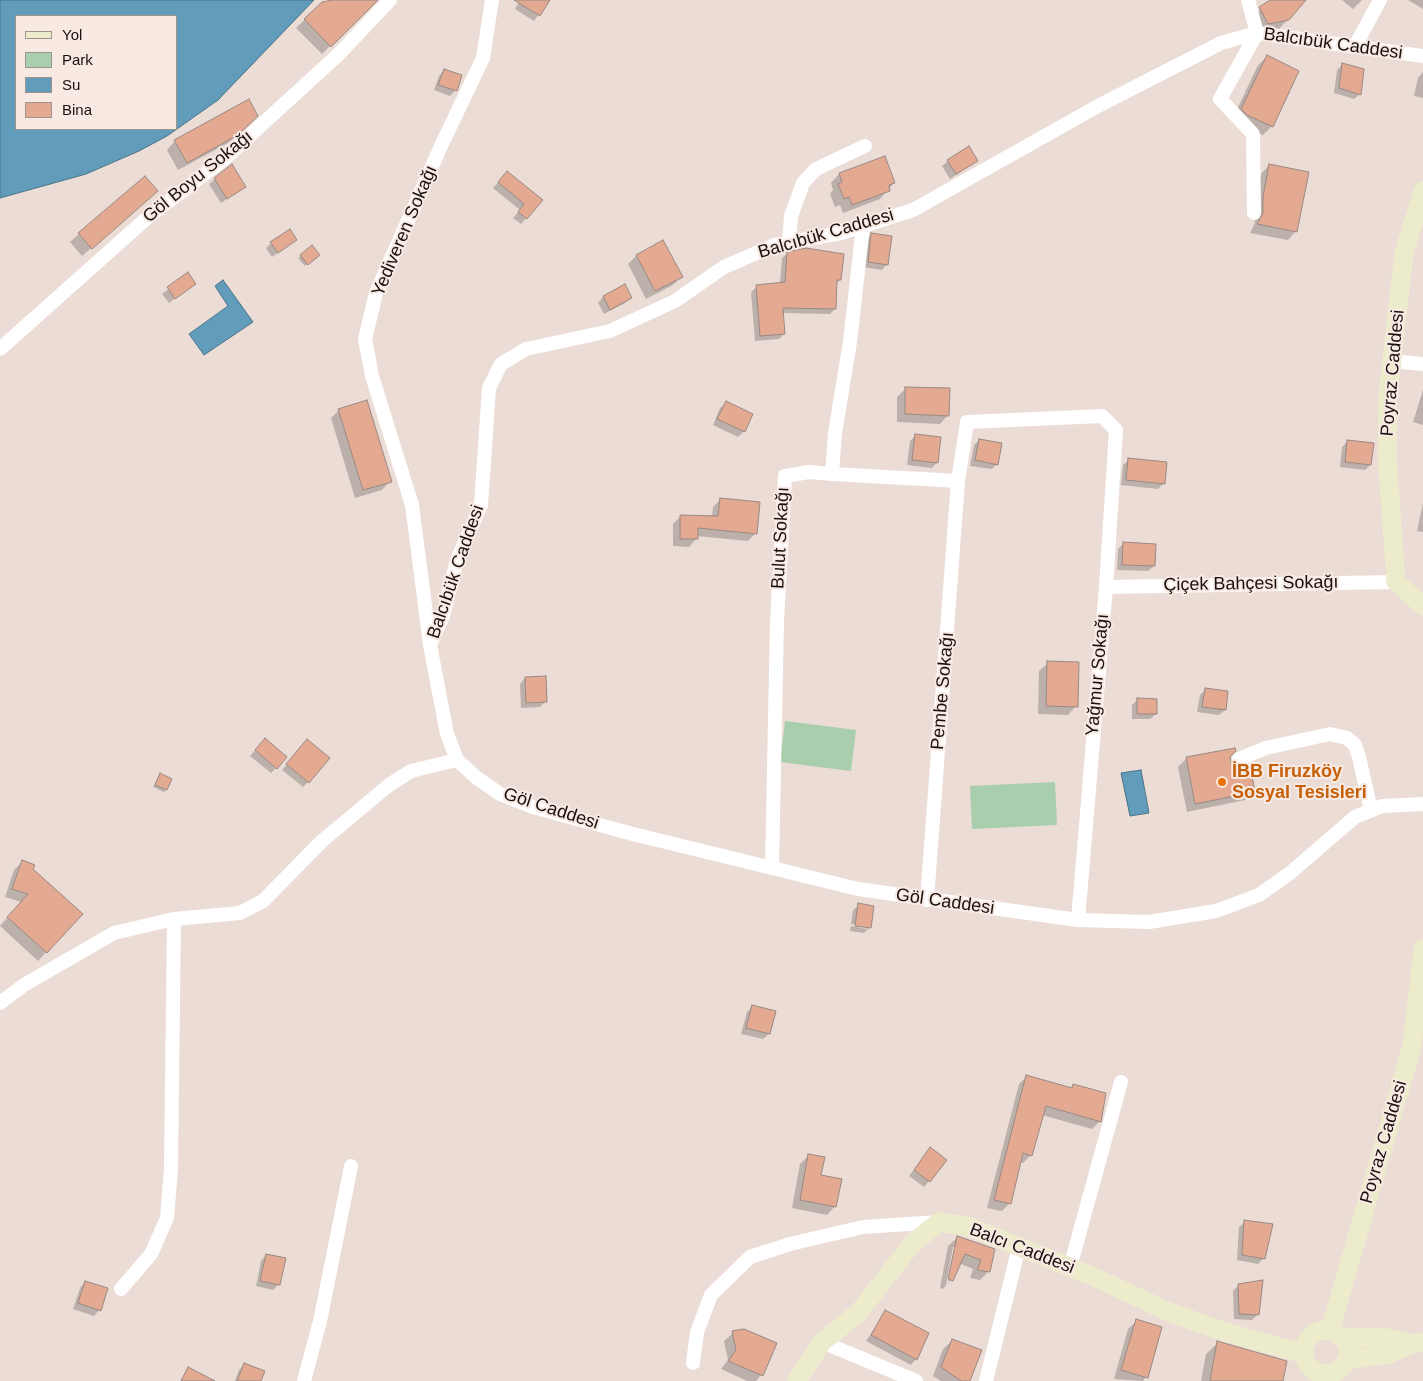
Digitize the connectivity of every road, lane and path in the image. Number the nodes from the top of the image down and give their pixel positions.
1 (390, 0) edge
2 (492, 0) edge
3 (1248, 0) edge
4 (1380, 0) edge
5 (1257, 33) junction
6 (1355, 46) junction
7 (1423, 56) edge
8 (865, 146) dead end
9 (1423, 191) edge
10 (1254, 213) dead end
11 (863, 226) junction
12 (789, 243) junction
13 (0, 349) edge
14 (1392, 361) junction
15 (1423, 364) edge
16 (1116, 430) joint
17 (832, 474) junction
18 (958, 481) junction
19 (1396, 582) junction
20 (1106, 587) junction
21 (1423, 606) edge
22 (430, 645) junction
23 (1239, 759) dead end
24 (457, 760) junction
25 (1423, 804) edge
26 (1372, 810) junction
27 (772, 868) junction
28 (926, 900) junction
29 (174, 919) junction
30 (1078, 920) junction
31 (1423, 950) edge
32 (0, 1003) edge
33 (1121, 1082) dead end
34 (351, 1166) dead end
35 (939, 1222) junction
36 (1019, 1247) junction
37 (1070, 1267) junction
38 (121, 1289) dead end
39 (1335, 1334) junction
40 (822, 1342) junction
41 (1418, 1343) edge
42 (1304, 1354) junction
43 (1346, 1360) junction
44 (693, 1363) dead end
45 (1313, 1376) edge
46 (304, 1381) edge
47 (797, 1381) edge
48 (916, 1381) edge
49 (986, 1381) edge

1 - 13 street, Göl Boyu Sokağı
2 - 22 street, Yediveren Sokağı
3 - 5 street
4 - 6 street
5 - 6 street, Balcıbük Caddesi
5 - 10 street
5 - 11 street, Balcıbük Caddesi
6 - 7 street, Balcıbük Caddesi
8 - 12 street
9 - 14 street, Poyraz Caddesi
11 - 12 street, Balcıbük Caddesi
11 - 17 street
12 - 22 street, Balcıbük Caddesi
14 - 15 street
14 - 19 street, Poyraz Caddesi
16 - 18 street, Pembe Sokağı
16 - 20 street, Yağmur Sokağı
17 - 18 street
17 - 27 street, Bulut Sokağı
18 - 28 street, Pembe Sokağı
19 - 20 street, Çiçek Bahçesi Sokağı
19 - 21 street
20 - 30 street, Yağmur Sokağı
22 - 24 street, Balcıbük Caddesi
23 - 26 street
24 - 27 street, Göl Caddesi
24 - 29 street
25 - 26 street, Göl Caddesi
26 - 30 street, Göl Caddesi
27 - 28 street, Göl Caddesi
28 - 30 street, Göl Caddesi
29 - 32 street
29 - 38 street
31 - 39 street, Poyraz Caddesi
33 - 37 street
34 - 46 street
35 - 36 street, Balcı Caddesi
35 - 40 street
35 - 44 street
36 - 37 street, Balcı Caddesi
36 - 49 street
37 - 42 street, Balcı Caddesi
39 - 41 street
39 - 42 street
39 - 43 street
40 - 47 street
40 - 48 street
41 - 43 street
42 - 45 street
43 - 45 street

